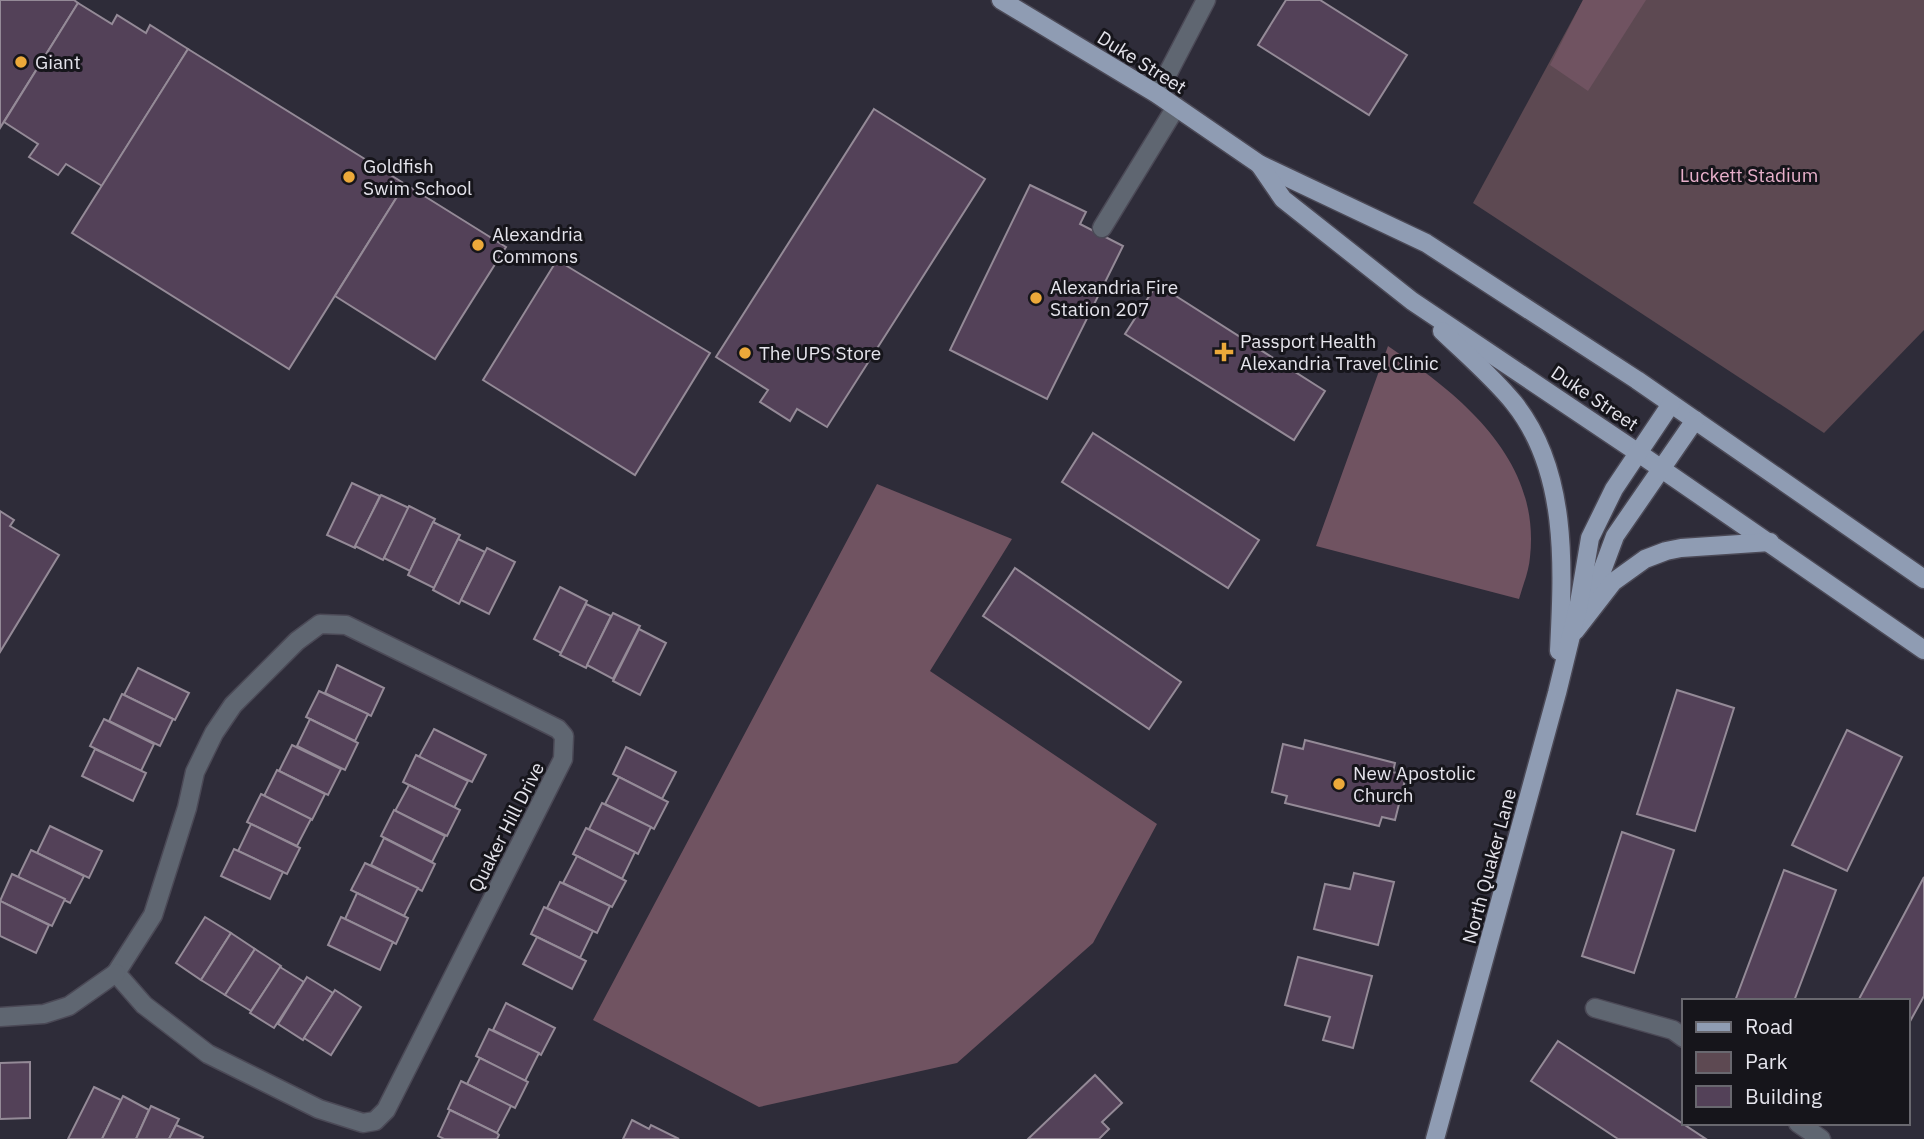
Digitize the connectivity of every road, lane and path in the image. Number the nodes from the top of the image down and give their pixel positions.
1 (1001, 0) edge
2 (1206, 0) edge
3 (1157, 94) junction
4 (1176, 107) junction
5 (1259, 164) junction
6 (1102, 228) dead end
7 (1412, 301) junction
8 (1671, 404) junction
9 (1695, 420) junction
10 (1637, 452) junction
11 (1662, 470) junction
12 (1770, 542) junction
13 (1924, 579) edge
14 (1579, 603) junction
15 (1571, 636) junction
16 (1924, 650) edge
17 (1557, 693) junction
18 (116, 973) junction
19 (1595, 1008) dead end
20 (0, 1017) edge
21 (1682, 1037) edge
22 (1801, 1125) edge
23 (1435, 1139) edge
24 (1821, 1139) edge

1 - 3 main road, Duke Street
2 - 3 street
3 - 4 main road, Duke Street
4 - 5 main road, Duke Street
4 - 6 street
5 - 7 main road, Duke Street
5 - 8 main road, Duke Street
7 - 10 main road, Duke Street
7 - 17 main road
8 - 9 main road, Duke Street
8 - 10 main road, North Quaker Lane
9 - 11 main road, North Quaker Lane
9 - 13 main road, Duke Street
10 - 11 main road, Duke Street
10 - 14 main road, North Quaker Lane
11 - 12 main road, Duke Street
11 - 14 main road, North Quaker Lane
12 - 15 main road
12 - 16 main road, Duke Street
14 - 15 main road, North Quaker Lane
15 - 17 main road, North Quaker Lane
17 - 23 main road, North Quaker Lane
18 - 18 street, Quaker Hill Drive
18 - 20 street, Quaker Hill Drive
19 - 21 street
22 - 24 street

